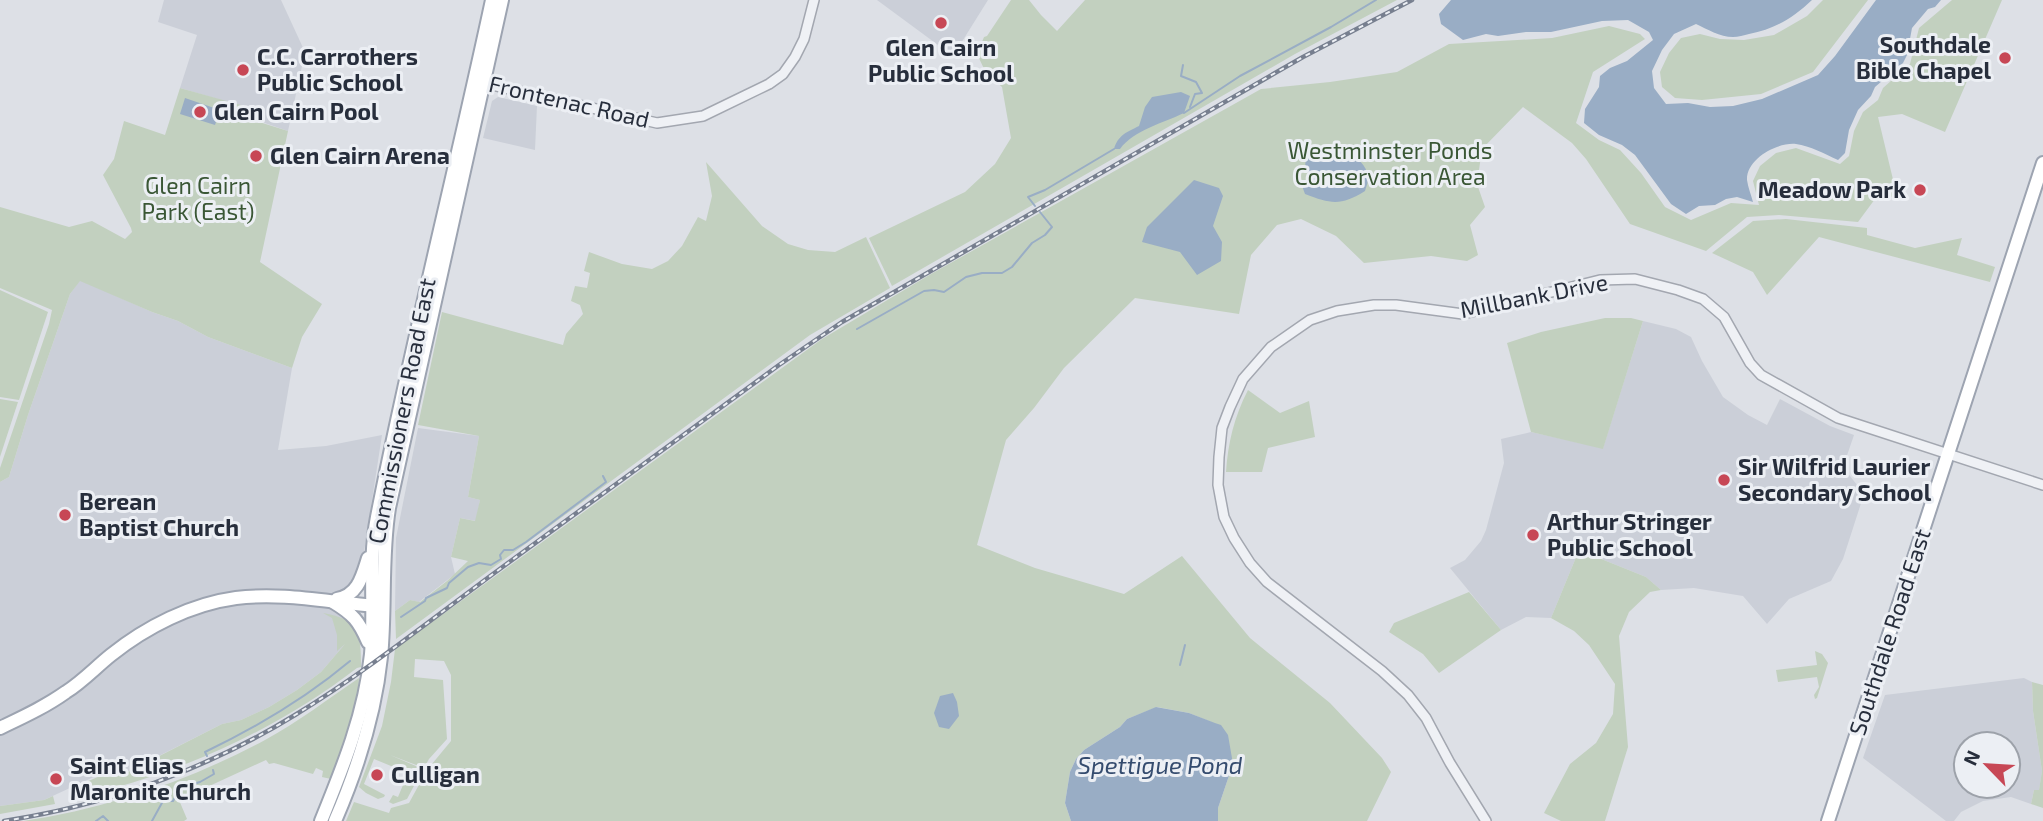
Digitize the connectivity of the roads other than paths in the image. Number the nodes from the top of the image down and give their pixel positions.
1 (492, 0) edge
2 (502, 0) edge
3 (814, 0) edge
4 (478, 82) junction
5 (2043, 163) edge
6 (1949, 454) junction
7 (2043, 485) edge
8 (374, 536) junction
9 (329, 600) junction
10 (377, 605) junction
11 (371, 651) junction
12 (0, 728) edge
13 (321, 821) edge
14 (335, 821) edge
15 (1486, 821) edge
16 (1828, 821) edge

1 - 4 main road, Commissioners Road East
2 - 4 main road, Commissioners Road East
3 - 4 street, Frontenac Road
4 - 8 main road, Commissioners Road East
4 - 10 main road, Commissioners Road East
5 - 6 main road, Southdale Road East
6 - 7 street, Millbank Drive
6 - 15 street, Millbank Drive
6 - 16 main road, Southdale Road East
8 - 9 main road
8 - 10 main road, Commissioners Road East
9 - 10 main road
9 - 11 main road
9 - 12 main road
10 - 11 main road, Commissioners Road East
10 - 14 main road, Commissioners Road East
11 - 13 main road, Commissioners Road East

